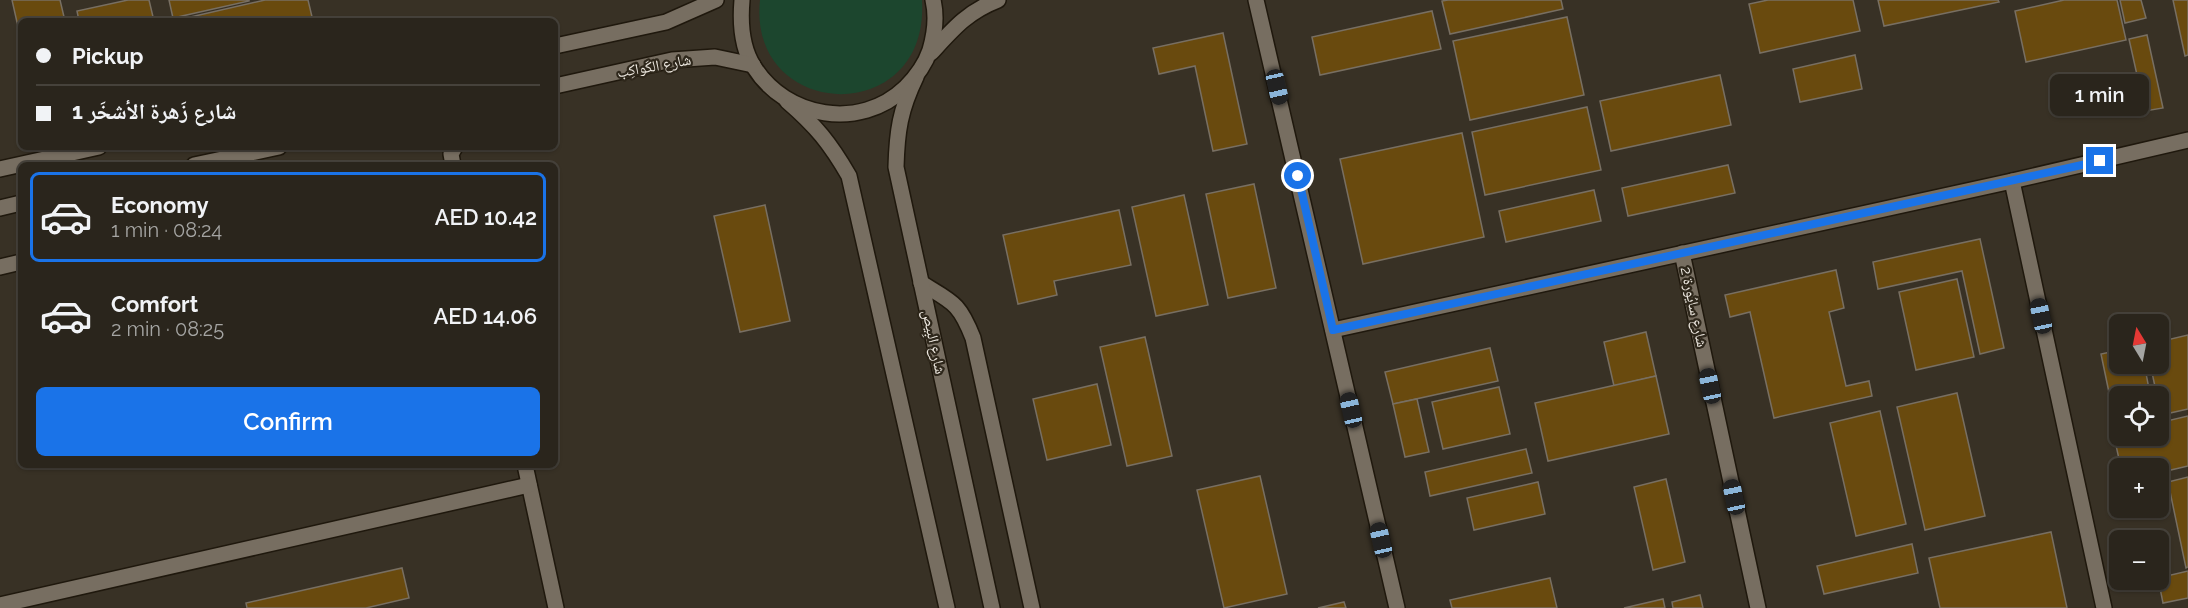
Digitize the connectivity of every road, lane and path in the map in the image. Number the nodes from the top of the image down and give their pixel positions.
1 (716, 0) edge
2 (742, 0) edge
3 (933, 0) edge
4 (998, 0) edge
5 (1256, 0) edge
6 (558, 45) edge
7 (927, 57) junction
8 (753, 65) junction
9 (916, 77) junction
10 (558, 85) edge
11 (787, 101) junction
12 (2188, 140) edge
13 (86, 150) edge
14 (267, 150) edge
15 (225, 161) edge
16 (32, 162) edge
17 (18, 165) edge
18 (0, 169) edge
19 (2012, 181) junction
20 (18, 204) edge
21 (0, 208) edge
22 (1682, 253) junction
23 (18, 263) edge
24 (0, 267) edge
25 (921, 283) junction
26 (1333, 330) junction
27 (526, 468) edge
28 (529, 485) junction
29 (0, 605) edge
30 (556, 608) edge
31 (947, 608) edge
32 (992, 608) edge
33 (1032, 608) edge
34 (1397, 608) edge
35 (1758, 608) edge
36 (2104, 608) edge

1 - 6 street
2 - 8 street
3 - 7 street
4 - 7 street
5 - 26 street
7 - 9 street, شارع البِيص
8 - 10 street, شارع الكَواكِب
8 - 11 street
9 - 11 street
9 - 25 street, شارع البِيص
11 - 31 street
12 - 19 street
13 - 16 street
14 - 15 street
17 - 18 street
19 - 22 street
19 - 36 street
20 - 21 street
22 - 26 street
22 - 35 street, شارع سايُورة 2
23 - 24 street
25 - 32 street, شارع البِيص
25 - 33 street
26 - 34 street
27 - 28 street
28 - 29 street
28 - 30 street

